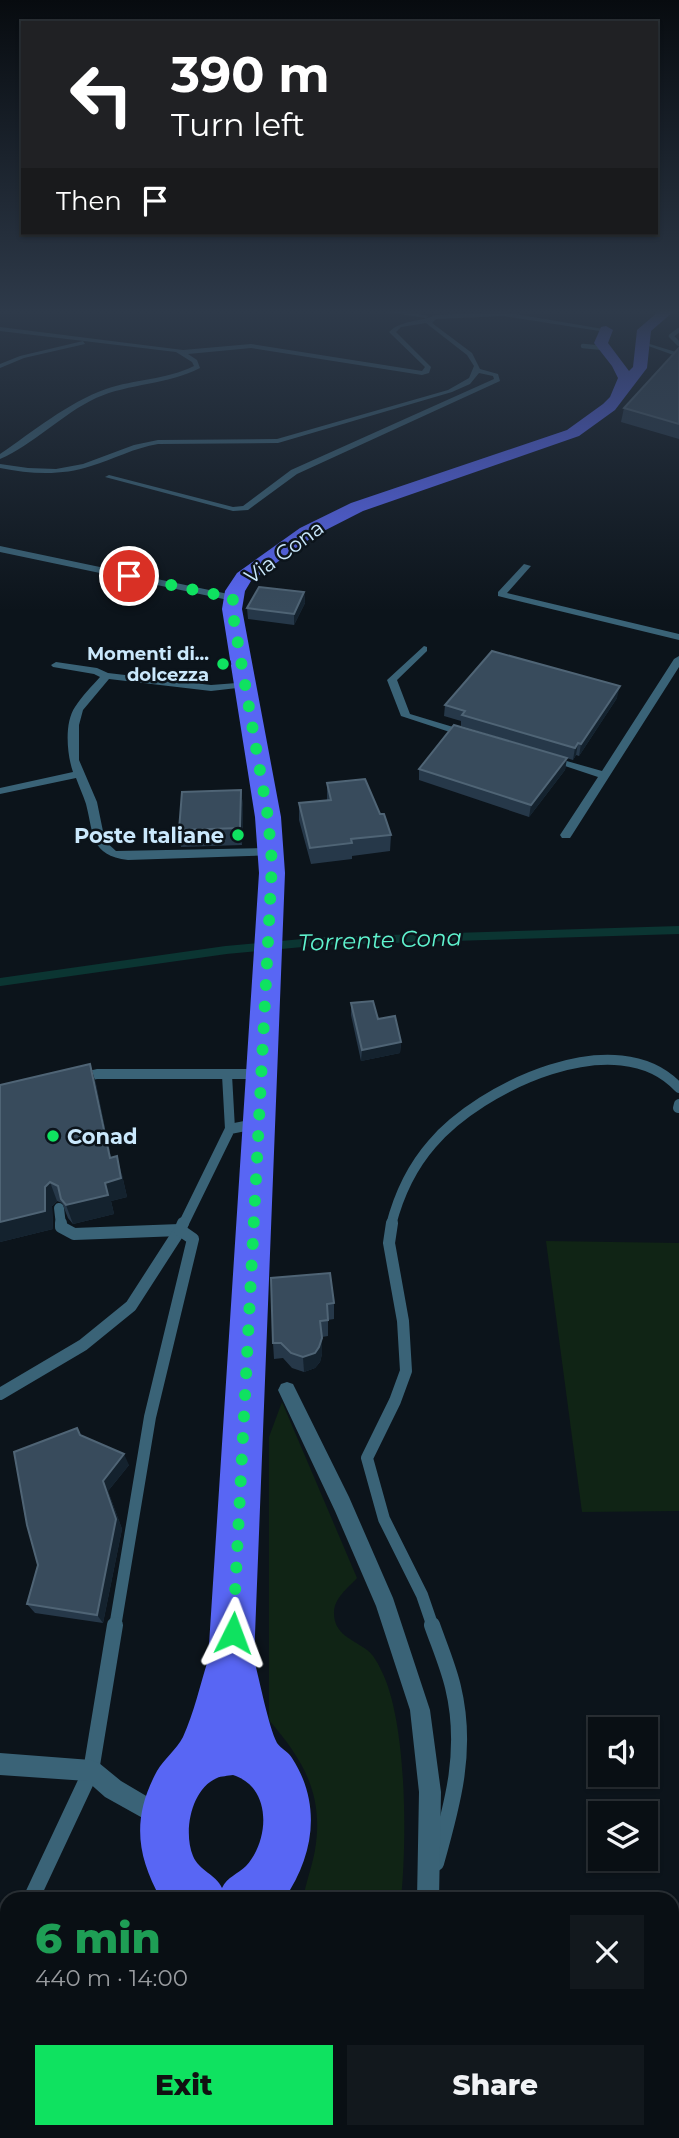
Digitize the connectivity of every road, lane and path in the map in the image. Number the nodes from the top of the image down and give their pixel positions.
1 (70, 412) edge
2 (379, 412) edge
3 (428, 412) edge
4 (603, 412) edge
5 (0, 457) edge
6 (0, 466) edge
7 (109, 477) dead end
8 (0, 550) edge
9 (527, 566) dead end
10 (233, 598) junction
11 (679, 637) edge
12 (424, 649) dead end
13 (679, 659) edge
14 (56, 666) dead end
15 (106, 676) junction
16 (246, 684) junction
17 (479, 738) edge
18 (541, 756) edge
19 (78, 774) junction
20 (604, 775) junction
21 (0, 782) edge
22 (28, 785) junction
23 (0, 791) edge
24 (566, 835) dead end
25 (272, 858) junction
26 (250, 1065) junction
27 (73, 1079) edge
28 (679, 1088) edge
29 (244, 1126) junction
30 (59, 1208) edge
31 (180, 1230) junction
32 (287, 1390) dead end
33 (0, 1394) edge
34 (232, 1660) junction
35 (258, 1759) junction
36 (0, 1764) edge
37 (193, 1766) junction
38 (91, 1771) junction
39 (165, 1820) junction
40 (429, 1891) edge
41 (34, 1892) edge
42 (217, 1892) edge
43 (233, 1892) edge

1 - 5 street
2 - 6 street
3 - 7 street
4 - 10 main road, Via Cona
8 - 10 street
9 - 11 street
10 - 16 main road, Via Cona
12 - 17 street
13 - 20 street
14 - 15 street
15 - 16 street
15 - 19 street
16 - 25 main road, Via Cona
18 - 20 street
19 - 22 street
19 - 25 street
20 - 24 street
21 - 22 street
22 - 23 street
25 - 26 main road, Via Cona
26 - 27 lane
26 - 29 main road, Via Cona
28 - 40 lane
29 - 31 lane
29 - 34 main road, Via Cona
30 - 31 lane
31 - 33 lane
31 - 38 lane
32 - 40 street
34 - 35 main road, Via Cona
34 - 37 main road, Via Cona
35 - 37 main road
35 - 43 main road
36 - 38 street
37 - 39 main road
38 - 39 street
38 - 41 lane
39 - 42 main road

